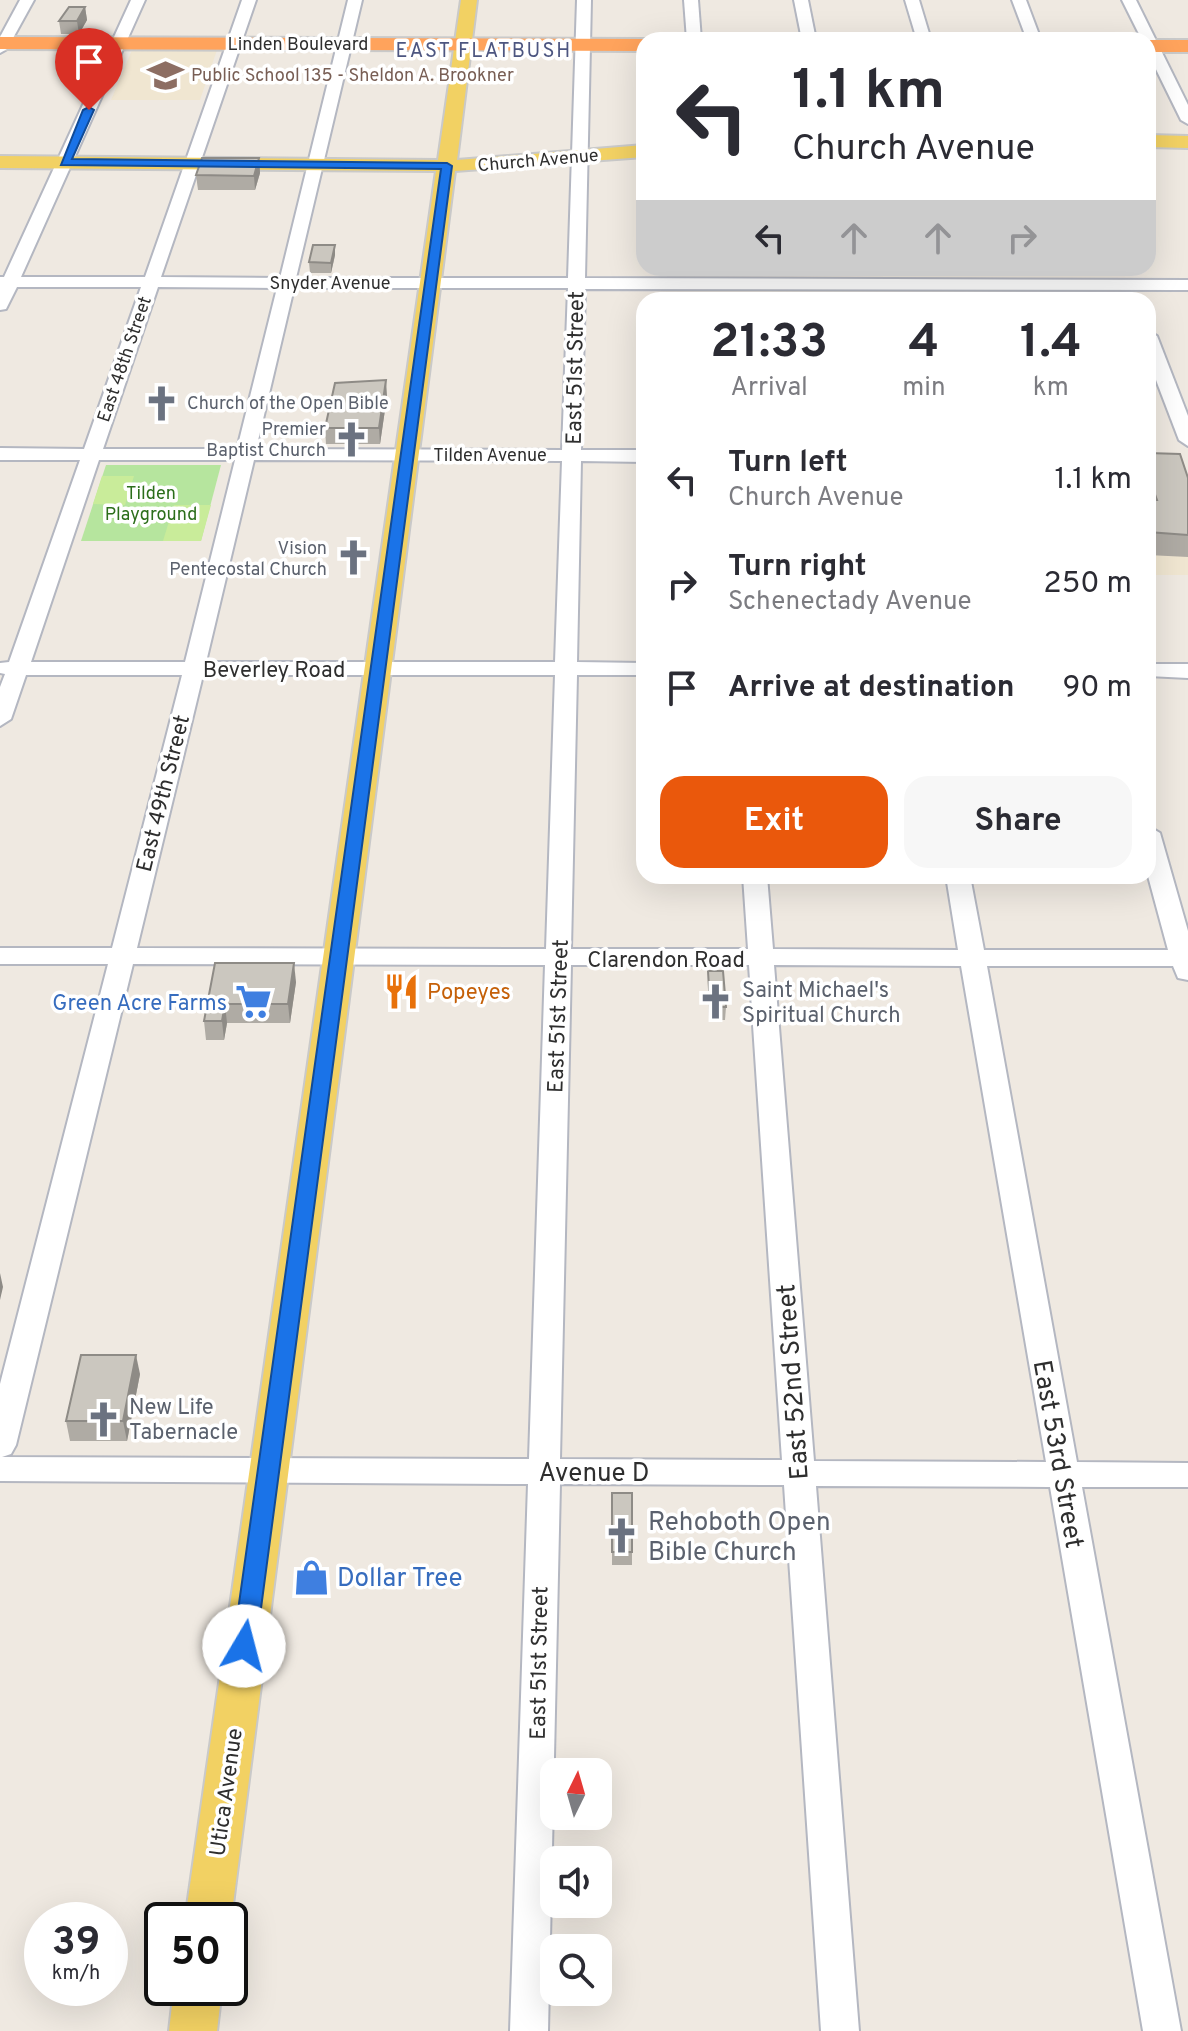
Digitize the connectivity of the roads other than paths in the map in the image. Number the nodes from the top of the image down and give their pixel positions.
1 (27, 0) edge
2 (138, 0) edge
3 (249, 0) edge
4 (355, 0) edge
5 (469, 0) edge
6 (584, 0) edge
7 (691, 0) edge
8 (801, 0) edge
9 (912, 0) edge
10 (1019, 0) edge
11 (1129, 0) edge
12 (693, 32) edge
13 (807, 32) edge
14 (922, 32) edge
15 (1031, 32) edge
16 (1144, 32) edge
17 (119, 43) junction
18 (234, 44) junction
19 (344, 44) junction
20 (464, 44) junction
21 (1, 45) edge
22 (584, 45) junction
23 (636, 45) edge
24 (1156, 46) edge
25 (1188, 46) edge
26 (1156, 58) edge
27 (1188, 120) edge
28 (1156, 141) edge
29 (1188, 142) edge
30 (636, 152) edge
31 (580, 157) junction
32 (0, 162) edge
33 (65, 162) junction
34 (192, 163) junction
35 (314, 165) junction
36 (447, 166) junction
37 (5, 282) edge
38 (150, 282) junction
39 (285, 283) junction
40 (431, 283) junction
41 (576, 283) junction
42 (712, 284) edge
43 (852, 284) edge
44 (993, 284) edge
45 (1188, 285) edge
46 (1131, 292) edge
47 (0, 305) edge
48 (1156, 361) edge
49 (1185, 451) edge
50 (0, 454) edge
51 (92, 454) junction
52 (244, 454) junction
53 (408, 454) junction
54 (572, 455) junction
55 (636, 456) edge
56 (9, 668) edge
57 (192, 668) junction
58 (566, 668) junction
59 (379, 669) junction
60 (636, 669) edge
61 (1156, 670) edge
62 (1188, 671) edge
63 (0, 719) edge
64 (1156, 861) edge
65 (756, 884) edge
66 (959, 884) edge
67 (0, 956) edge
68 (121, 957) junction
69 (340, 957) junction
70 (558, 958) junction
71 (762, 959) junction
72 (973, 960) junction
73 (1186, 964) edge
74 (0, 1445) edge
75 (0, 1469) edge
76 (268, 1470) junction
77 (543, 1472) junction
78 (798, 1473) junction
79 (1063, 1474) junction
80 (1188, 1475) edge
81 (210, 1902) edge
82 (196, 2006) edge
83 (193, 2031) edge
84 (529, 2031) edge
85 (840, 2031) edge
86 (1162, 2031) edge

1 - 21 street
2 - 17 street
3 - 18 street, East 48th Street
4 - 19 street, East 49th Street
5 - 20 main road, Utica Avenue
6 - 22 street, East 51st Street
7 - 12 street
8 - 13 street
9 - 14 street
10 - 15 street
11 - 16 street
17 - 18 highway, Linden Boulevard
17 - 21 highway, Linden Boulevard
17 - 33 street
18 - 19 highway, Linden Boulevard
18 - 34 street, East 48th Street
19 - 20 highway, Linden Boulevard
19 - 35 street, East 49th Street
20 - 22 highway, Linden Boulevard
20 - 36 main road, Utica Avenue
22 - 23 highway, Linden Boulevard
22 - 31 street, East 51st Street
24 - 25 highway
26 - 27 street
28 - 29 main road
30 - 31 main road, Church Avenue
31 - 36 main road, Church Avenue
31 - 41 street, East 51st Street
32 - 33 main road, Church Avenue
33 - 34 main road, Church Avenue
33 - 37 street
34 - 35 main road, Church Avenue
34 - 38 street, East 48th Street
35 - 36 main road, Church Avenue
35 - 39 street, East 49th Street
36 - 40 main road, Utica Avenue
37 - 38 street, Snyder Avenue
37 - 47 street
38 - 39 street, Snyder Avenue
38 - 51 street, East 48th Street
39 - 40 street, Snyder Avenue
39 - 52 street, East 49th Street
40 - 41 street, Snyder Avenue
40 - 53 main road, Utica Avenue
41 - 42 street, Snyder Avenue
41 - 54 street, East 51st Street
42 - 43 street, Snyder Avenue
43 - 44 street, Snyder Avenue
44 - 46 street, Snyder Avenue
45 - 46 street, Snyder Avenue
48 - 49 street
50 - 51 street, Tilden Avenue
51 - 52 street, Tilden Avenue
51 - 56 street, East 48th Street
52 - 53 street, Tilden Avenue
52 - 57 street, East 49th Street
53 - 54 street, Tilden Avenue
53 - 59 main road, Utica Avenue
54 - 55 street, Tilden Avenue
54 - 58 street, East 51st Street
56 - 57 street, Beverley Road
56 - 63 street, East 48th Street
57 - 59 street, Beverley Road
57 - 68 street, East 49th Street
58 - 59 street, Beverley Road
58 - 60 street, Beverley Road
58 - 70 street, East 51st Street
59 - 69 main road, Utica Avenue
61 - 62 street
64 - 73 street
65 - 71 street, East 52nd Street
66 - 72 street, East 53rd Street
67 - 68 street, Clarendon Road
68 - 69 street, Clarendon Road
68 - 74 street, East 49th Street
69 - 70 street, Clarendon Road
69 - 76 main road, Utica Avenue
70 - 71 street, Clarendon Road
70 - 77 street, East 51st Street
71 - 72 street, Clarendon Road
71 - 78 street, East 52nd Street
72 - 73 street, Clarendon Road
72 - 79 street, East 53rd Street
75 - 76 street, Avenue D
76 - 77 street, Avenue D
76 - 81 main road, Utica Avenue
77 - 78 street, Avenue D
77 - 84 street, East 51st Street
78 - 79 street, Avenue D
78 - 85 street, East 52nd Street
79 - 80 street, Avenue D
79 - 86 street, East 53rd Street
82 - 83 main road

